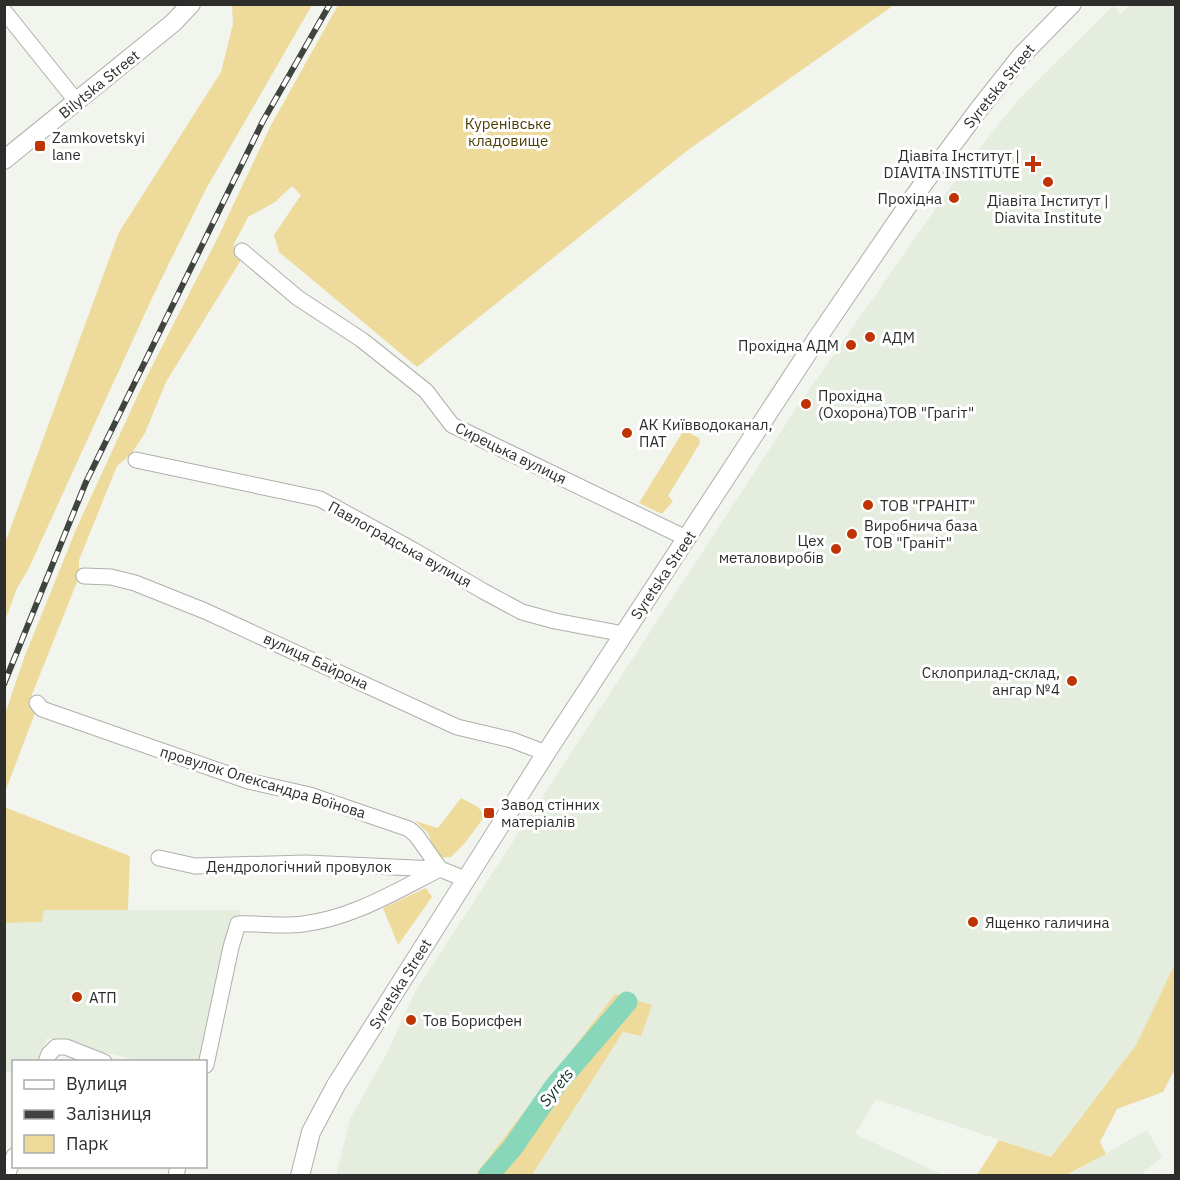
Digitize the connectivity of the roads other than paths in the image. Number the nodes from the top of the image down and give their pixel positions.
1 (190, 4) edge
2 (1072, 4) edge
3 (4, 11) edge
4 (77, 102) junction
5 (4, 160) edge
6 (242, 251) dead end
7 (136, 460) dead end
8 (688, 539) junction
9 (84, 576) dead end
10 (624, 634) junction
11 (37, 704) dead end
12 (546, 753) junction
13 (159, 858) dead end
14 (440, 869) junction
15 (465, 879) junction
16 (47, 1060) edge
17 (100, 1060) edge
18 (207, 1060) edge
19 (12, 1162) edge
20 (7, 1176) edge
21 (300, 1176) edge

1 - 4 main road, Bilytska Street
2 - 8 main road, Syretska Street
3 - 4 street
4 - 5 main road, Bilytska Street
6 - 8 street, Сирецька вулиця
7 - 10 street, Павлоградська вулиця
8 - 10 main road, Syretska Street
9 - 12 street, вулиця Байрона
10 - 12 main road, Syretska Street
11 - 14 street, провулок Олександра Воїнова
12 - 15 main road, Syretska Street
13 - 14 street, Дендрологічний провулок
14 - 15 street
14 - 18 street
15 - 21 main road, Syretska Street
16 - 17 street
19 - 20 street

